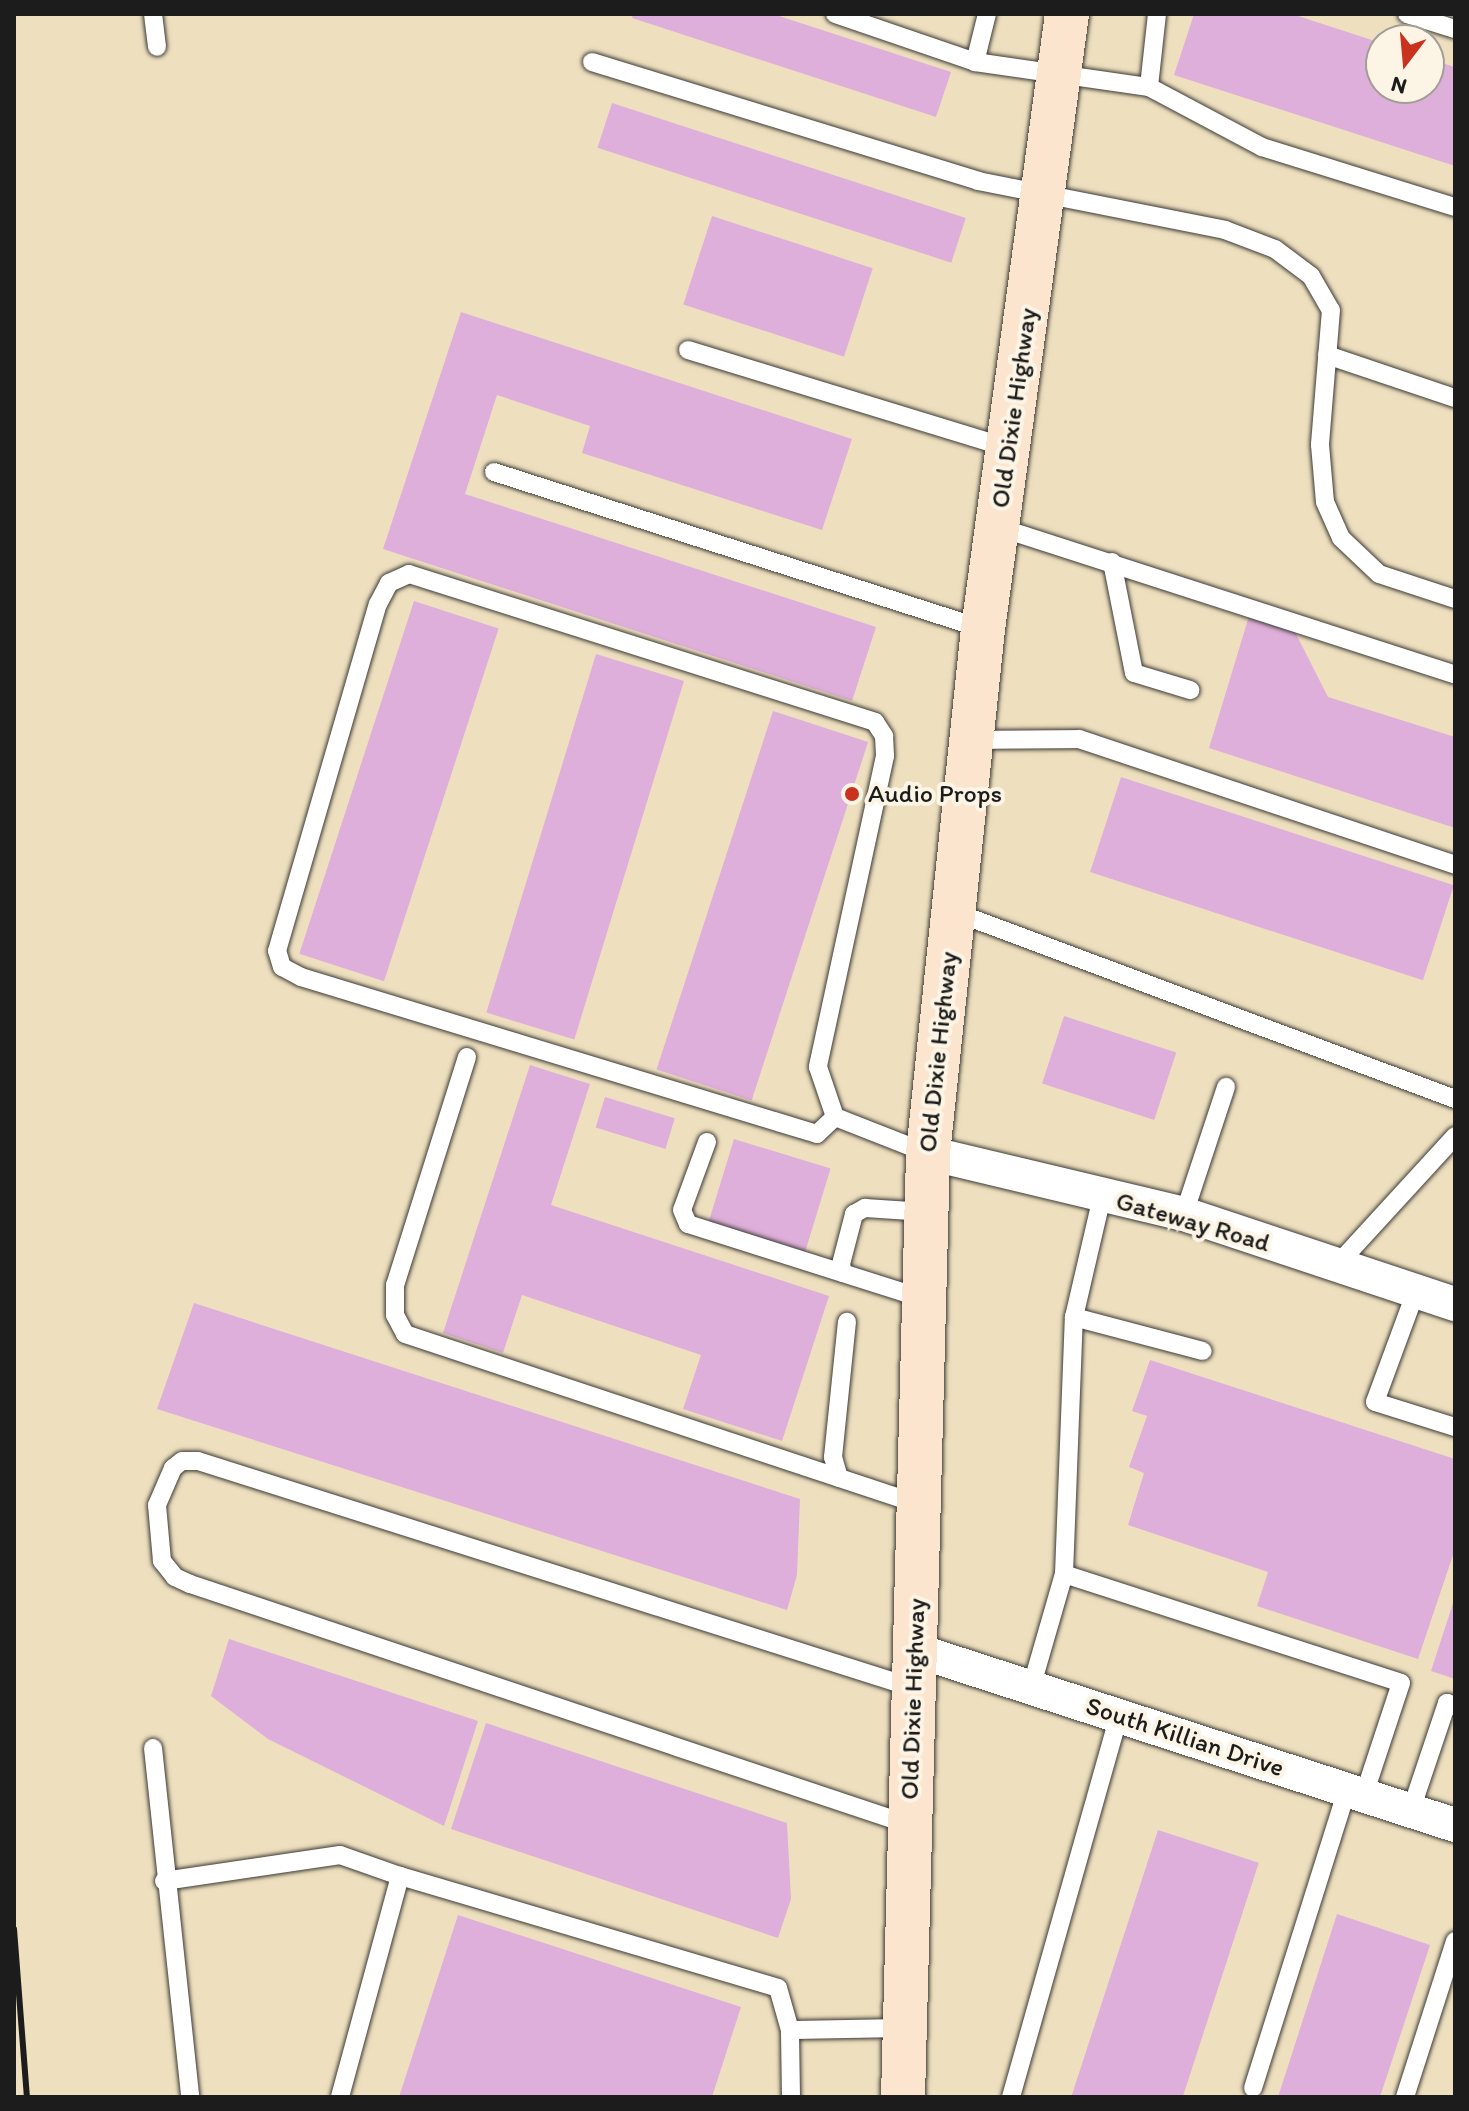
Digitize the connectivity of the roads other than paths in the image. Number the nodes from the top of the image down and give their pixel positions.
1 (153, 14) edge
2 (835, 14) edge
3 (987, 14) edge
4 (1067, 14) edge
5 (1157, 14) edge
6 (1407, 14) edge
7 (1455, 29) edge
8 (157, 47) dead end
9 (592, 62) dead end
10 (975, 62) junction
11 (1059, 72) junction
12 (1149, 87) junction
13 (1043, 191) junction
14 (1455, 207) edge
15 (688, 350) dead end
16 (1327, 355) junction
17 (1455, 398) edge
18 (1008, 448) junction
19 (494, 472) dead end
20 (998, 527) junction
21 (1112, 562) junction
22 (1455, 599) edge
23 (983, 629) junction
24 (1455, 675) edge
25 (1190, 690) dead end
26 (971, 740) junction
27 (1455, 865) edge
28 (952, 911) junction
29 (467, 1057) dead end
30 (1226, 1087) dead end
31 (1455, 1099) edge
32 (835, 1117) junction
33 (1455, 1136) edge
34 (707, 1142) dead end
35 (928, 1153) junction
36 (1102, 1197) junction
37 (926, 1212) junction
38 (1184, 1214) junction
39 (1337, 1265) junction
40 (843, 1273) junction
41 (1416, 1291) junction
42 (924, 1299) junction
43 (1455, 1304) edge
44 (1074, 1317) junction
45 (847, 1322) dead end
46 (1203, 1351) dead end
47 (1455, 1427) edge
48 (839, 1478) junction
49 (918, 1504) junction
50 (1064, 1574) junction
51 (914, 1669) junction
52 (1031, 1688) junction
53 (1455, 1706) edge
54 (1119, 1716) junction
55 (153, 1748) dead end
56 (1355, 1792) junction
57 (1411, 1810) junction
58 (910, 1825) junction
59 (1455, 1825) edge
60 (400, 1876) junction
61 (164, 1881) junction
62 (1455, 1941) edge
63 (905, 2028) junction
64 (790, 2030) junction
65 (1253, 2088) dead end
66 (190, 2097) edge
67 (340, 2097) edge
68 (791, 2097) edge
69 (903, 2097) edge
70 (1011, 2097) edge
71 (1405, 2097) edge

1 - 8 lane
2 - 10 lane
3 - 10 lane
4 - 11 street, Old Dixie Highway
5 - 12 lane
6 - 7 lane
9 - 13 lane
10 - 11 lane
11 - 12 lane
11 - 13 street, Old Dixie Highway
12 - 14 lane
13 - 16 lane
13 - 18 street, Old Dixie Highway
15 - 18 lane
16 - 17 lane
16 - 22 lane
18 - 20 street, Old Dixie Highway
19 - 23 lane
20 - 21 lane
20 - 23 street, Old Dixie Highway
21 - 24 lane
21 - 25 lane
23 - 26 street, Old Dixie Highway
26 - 27 lane
26 - 28 street, Old Dixie Highway
28 - 31 lane
28 - 35 street, Old Dixie Highway
29 - 48 lane
30 - 38 lane
32 - 32 lane
32 - 35 lane
33 - 39 lane
34 - 40 lane
35 - 36 street, Gateway Road
35 - 37 street, Old Dixie Highway
36 - 38 street, Gateway Road
36 - 44 lane
37 - 40 lane
37 - 42 street, Old Dixie Highway
38 - 39 street, Gateway Road
39 - 41 street, Gateway Road
40 - 42 lane
41 - 43 street, Gateway Road
41 - 47 lane
42 - 49 street, Old Dixie Highway
44 - 46 lane
44 - 50 lane
45 - 48 lane
48 - 49 lane
49 - 51 street, Old Dixie Highway
50 - 52 lane
50 - 56 lane
51 - 52 street, South Killian Drive
51 - 58 street, Old Dixie Highway
51 - 58 lane
52 - 54 street, South Killian Drive
53 - 57 lane
54 - 56 street, South Killian Drive
54 - 70 lane
55 - 61 lane
56 - 57 street, South Killian Drive
56 - 65 lane
57 - 59 street, South Killian Drive
58 - 63 street, Old Dixie Highway
60 - 61 lane
60 - 64 lane
60 - 67 lane
61 - 66 lane
62 - 71 lane
63 - 64 lane
63 - 69 street, Old Dixie Highway
64 - 68 lane

